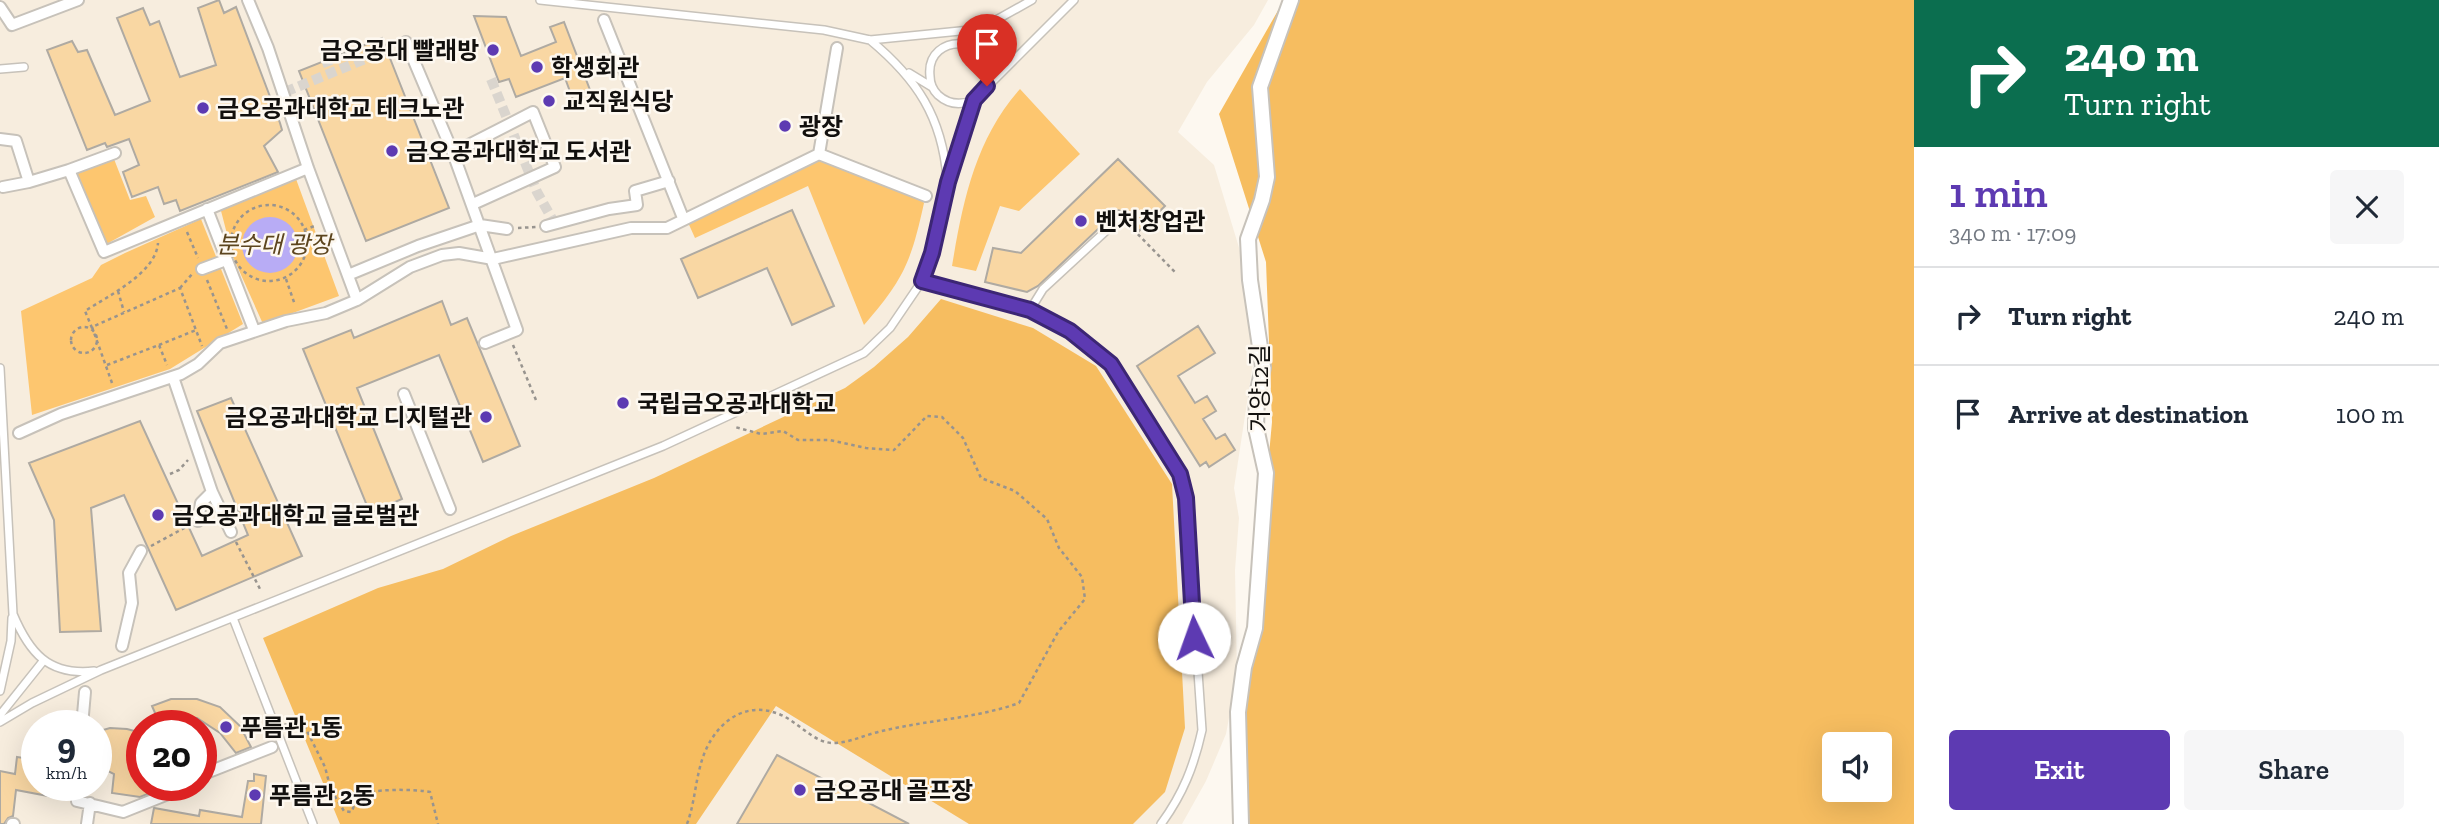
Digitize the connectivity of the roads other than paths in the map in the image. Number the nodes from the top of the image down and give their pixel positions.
1 (78, 0) edge
2 (248, 0) edge
3 (540, 0) edge
4 (1032, 0) edge
5 (1074, 0) edge
6 (1291, 0) edge
7 (565, 1) edge
8 (0, 7) edge
9 (604, 20) dead end
10 (980, 29) junction
11 (870, 40) junction
12 (406, 42) dead end
13 (954, 43) junction
14 (838, 48) dead end
15 (24, 67) dead end
16 (0, 69) edge
17 (902, 69) junction
18 (987, 86) junction
19 (933, 88) junction
20 (974, 100) junction
21 (0, 139) edge
22 (115, 153) dead end
23 (453, 153) junction
24 (818, 154) junction
25 (307, 168) junction
26 (69, 170) junction
27 (669, 181) junction
28 (29, 182) junction
29 (948, 182) junction
30 (3, 187) dead end
31 (926, 196) dead end
32 (473, 204) junction
33 (207, 209) junction
34 (1121, 217) road end
35 (683, 218) junction
36 (568, 221) junction
37 (480, 225) junction
38 (546, 226) road end
39 (507, 229) road end
40 (576, 240) junction
41 (493, 259) junction
42 (226, 260) junction
43 (202, 269) road end
44 (348, 275) junction
45 (922, 281) junction
46 (357, 300) junction
47 (1030, 310) junction
48 (254, 331) junction
49 (485, 343) dead end
50 (0, 368) edge
51 (173, 377) junction
52 (404, 394) dead end
53 (19, 433) dead end
54 (212, 492) junction
55 (450, 509) dead end
56 (198, 521) road end
57 (231, 532) road end
58 (141, 551) road end
59 (13, 614) junction
60 (233, 618) junction
61 (122, 646) dead end
62 (44, 660) junction
63 (101, 670) junction
64 (0, 691) edge
65 (85, 692) dead end
66 (83, 710) edge
67 (0, 715) edge
68 (0, 722) edge
69 (271, 747) dead end
70 (217, 769) edge
71 (77, 801) edge
72 (150, 801) edge
73 (90, 803) junction
74 (312, 822) edge
75 (87, 824) edge
76 (303, 824) edge
77 (1161, 824) edge
78 (1241, 824) edge

1 - 8 street
2 - 25 street
3 - 7 lane
4 - 10 lane
5 - 18 lane
6 - 78 street, 거양12길
7 - 11 lane
9 - 27 street
10 - 11 lane
10 - 13 lane
11 - 17 lane
12 - 23 street
13 - 18 lane
13 - 19 lane
14 - 24 street
15 - 16 lane
17 - 19 lane
17 - 29 lane
18 - 20 lane
19 - 20 lane
20 - 29 lane
21 - 28 street
22 - 26 street
23 - 32 street
23 - 32 street
24 - 31 street
24 - 35 street
25 - 33 street
25 - 44 street
26 - 28 street
26 - 33 street
27 - 35 street
27 - 36 street
28 - 30 street
29 - 45 lane
32 - 37 street
33 - 42 street
34 - 47 lane
35 - 40 street
36 - 38 street
36 - 40 street
37 - 39 street
37 - 41 street
37 - 44 street
40 - 41 street
41 - 46 street
41 - 49 street
42 - 43 street
42 - 48 street
44 - 46 street
45 - 47 lane
45 - 60 lane
46 - 48 street
47 - 77 lane
48 - 51 street
50 - 59 lane
51 - 53 street
51 - 54 street
52 - 55 street
54 - 56 street
54 - 57 street
58 - 61 street
59 - 62 lane
59 - 64 lane
60 - 63 lane
60 - 74 lane
62 - 63 lane
62 - 67 lane
63 - 68 lane
65 - 66 street
69 - 70 street
71 - 73 street
72 - 73 street
73 - 75 street
74 - 76 lane

